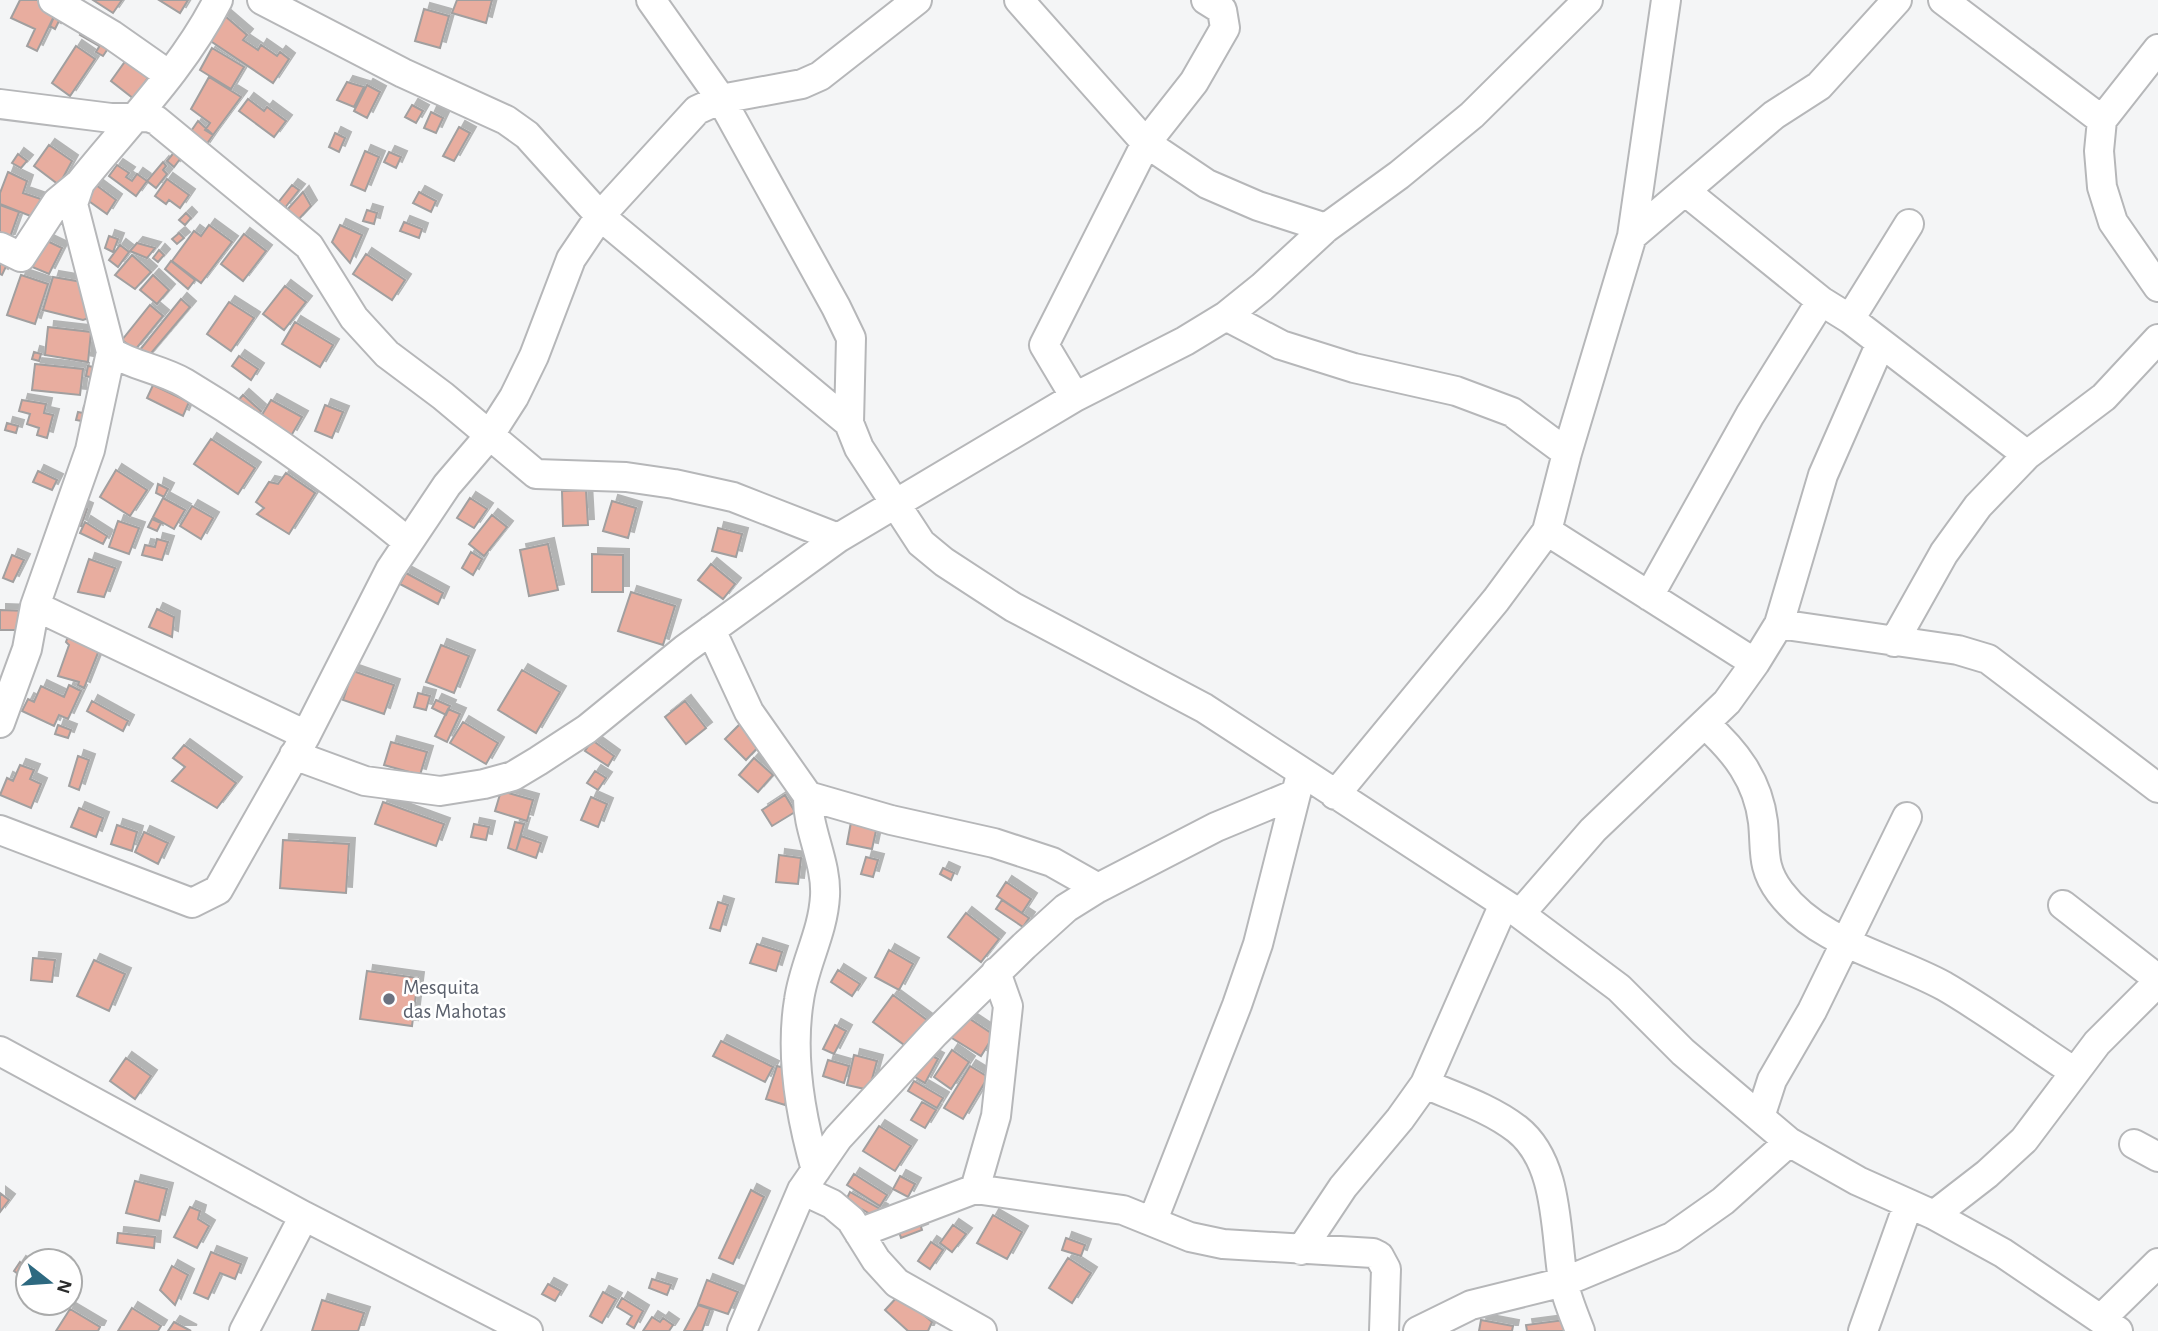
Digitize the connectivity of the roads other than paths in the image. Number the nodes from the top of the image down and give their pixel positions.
1 (53, 0) edge
2 (218, 0) edge
3 (262, 0) edge
4 (650, 0) edge
5 (917, 0) edge
6 (1019, 0) edge
7 (1206, 0) edge
8 (1588, 0) edge
9 (1666, 0) edge
10 (1897, 0) edge
11 (1942, 0) edge
12 (2158, 49) edge
13 (169, 75) junction
14 (721, 99) junction
15 (0, 104) edge
16 (136, 119) junction
17 (2102, 120) junction
18 (1146, 143) junction
19 (80, 183) junction
20 (1685, 191) junction
21 (600, 216) junction
22 (1909, 224) dead end
23 (1326, 228) junction
24 (1632, 236) junction
25 (0, 247) edge
26 (2158, 287) edge
27 (1821, 301) junction
28 (1226, 316) junction
29 (1850, 319) junction
30 (2158, 339) edge
31 (1880, 345) junction
32 (111, 352) junction
33 (1075, 397) junction
34 (849, 423) junction
35 (489, 436) junction
36 (1566, 453) junction
37 (2027, 455) junction
38 (894, 506) junction
39 (1547, 531) junction
40 (838, 538) junction
41 (408, 542) junction
42 (1649, 596) junction
43 (35, 606) junction
44 (1779, 624) junction
45 (711, 630) junction
46 (1894, 642) junction
47 (1755, 663) junction
48 (0, 723) edge
49 (1705, 723) junction
50 (300, 745) junction
51 (1298, 784) junction
52 (2158, 788) edge
53 (1335, 795) junction
54 (808, 796) junction
55 (1907, 817) dead end
56 (0, 830) edge
57 (1098, 888) junction
58 (2063, 905) dead end
59 (1512, 909) junction
60 (1845, 940) junction
61 (996, 972) junction
62 (2158, 980) edge
63 (0, 1051) edge
64 (2073, 1071) junction
65 (1424, 1084) junction
66 (1760, 1117) junction
67 (1789, 1142) junction
68 (809, 1180) junction
69 (975, 1189) junction
70 (1921, 1210) junction
71 (304, 1216) junction
72 (1153, 1220) junction
73 (859, 1233) junction
74 (1301, 1250) junction
75 (2158, 1263) edge
76 (1564, 1282) junction
77 (2110, 1325) edge
78 (244, 1331) edge
79 (528, 1331) edge
80 (742, 1331) edge
81 (982, 1331) edge
82 (1384, 1331) edge
83 (1418, 1331) edge
84 (1580, 1331) edge
85 (1863, 1331) edge

1 - 13 street
2 - 13 street
3 - 21 street
4 - 14 street
5 - 14 street
6 - 18 street
7 - 18 street
8 - 23 street
9 - 24 street
10 - 20 street
11 - 17 street
12 - 17 street
13 - 16 street
14 - 21 street
14 - 34 street
15 - 16 street
16 - 19 street
16 - 35 street
17 - 26 street
18 - 23 street
18 - 33 street
19 - 25 street
19 - 32 street
20 - 24 street
20 - 27 street
21 - 34 street
21 - 35 street
22 - 29 street
23 - 28 street
24 - 36 street
27 - 29 street
27 - 42 street
28 - 33 street
28 - 36 street
29 - 31 street
30 - 37 street
31 - 37 street
31 - 44 street
32 - 41 street
32 - 43 street
33 - 38 street
34 - 38 street
35 - 40 street
35 - 41 street
36 - 39 street
37 - 46 street
38 - 40 street
38 - 51 street
39 - 42 street
39 - 53 street
40 - 45 street
41 - 50 street
42 - 47 street
43 - 48 street
43 - 50 street
44 - 46 street
44 - 47 street
45 - 50 street
45 - 54 street
46 - 52 street
47 - 49 street
49 - 59 street
49 - 60 street
50 - 56 street
51 - 53 street
51 - 57 street
51 - 72 street
53 - 59 street
54 - 57 street
54 - 68 street
55 - 60 street
57 - 61 street
58 - 62 street
59 - 65 street
59 - 66 street
60 - 64 street
60 - 66 street
61 - 68 street
61 - 69 street
62 - 64 street
63 - 71 street
64 - 70 street
65 - 74 street
65 - 76 street
66 - 67 street
67 - 70 street
67 - 76 street
68 - 73 street
68 - 80 street
69 - 72 street
69 - 73 street
70 - 77 street
70 - 85 street
71 - 78 street
71 - 79 street
72 - 74 street
73 - 81 street
74 - 82 street
75 - 77 street
76 - 83 street
76 - 84 street

